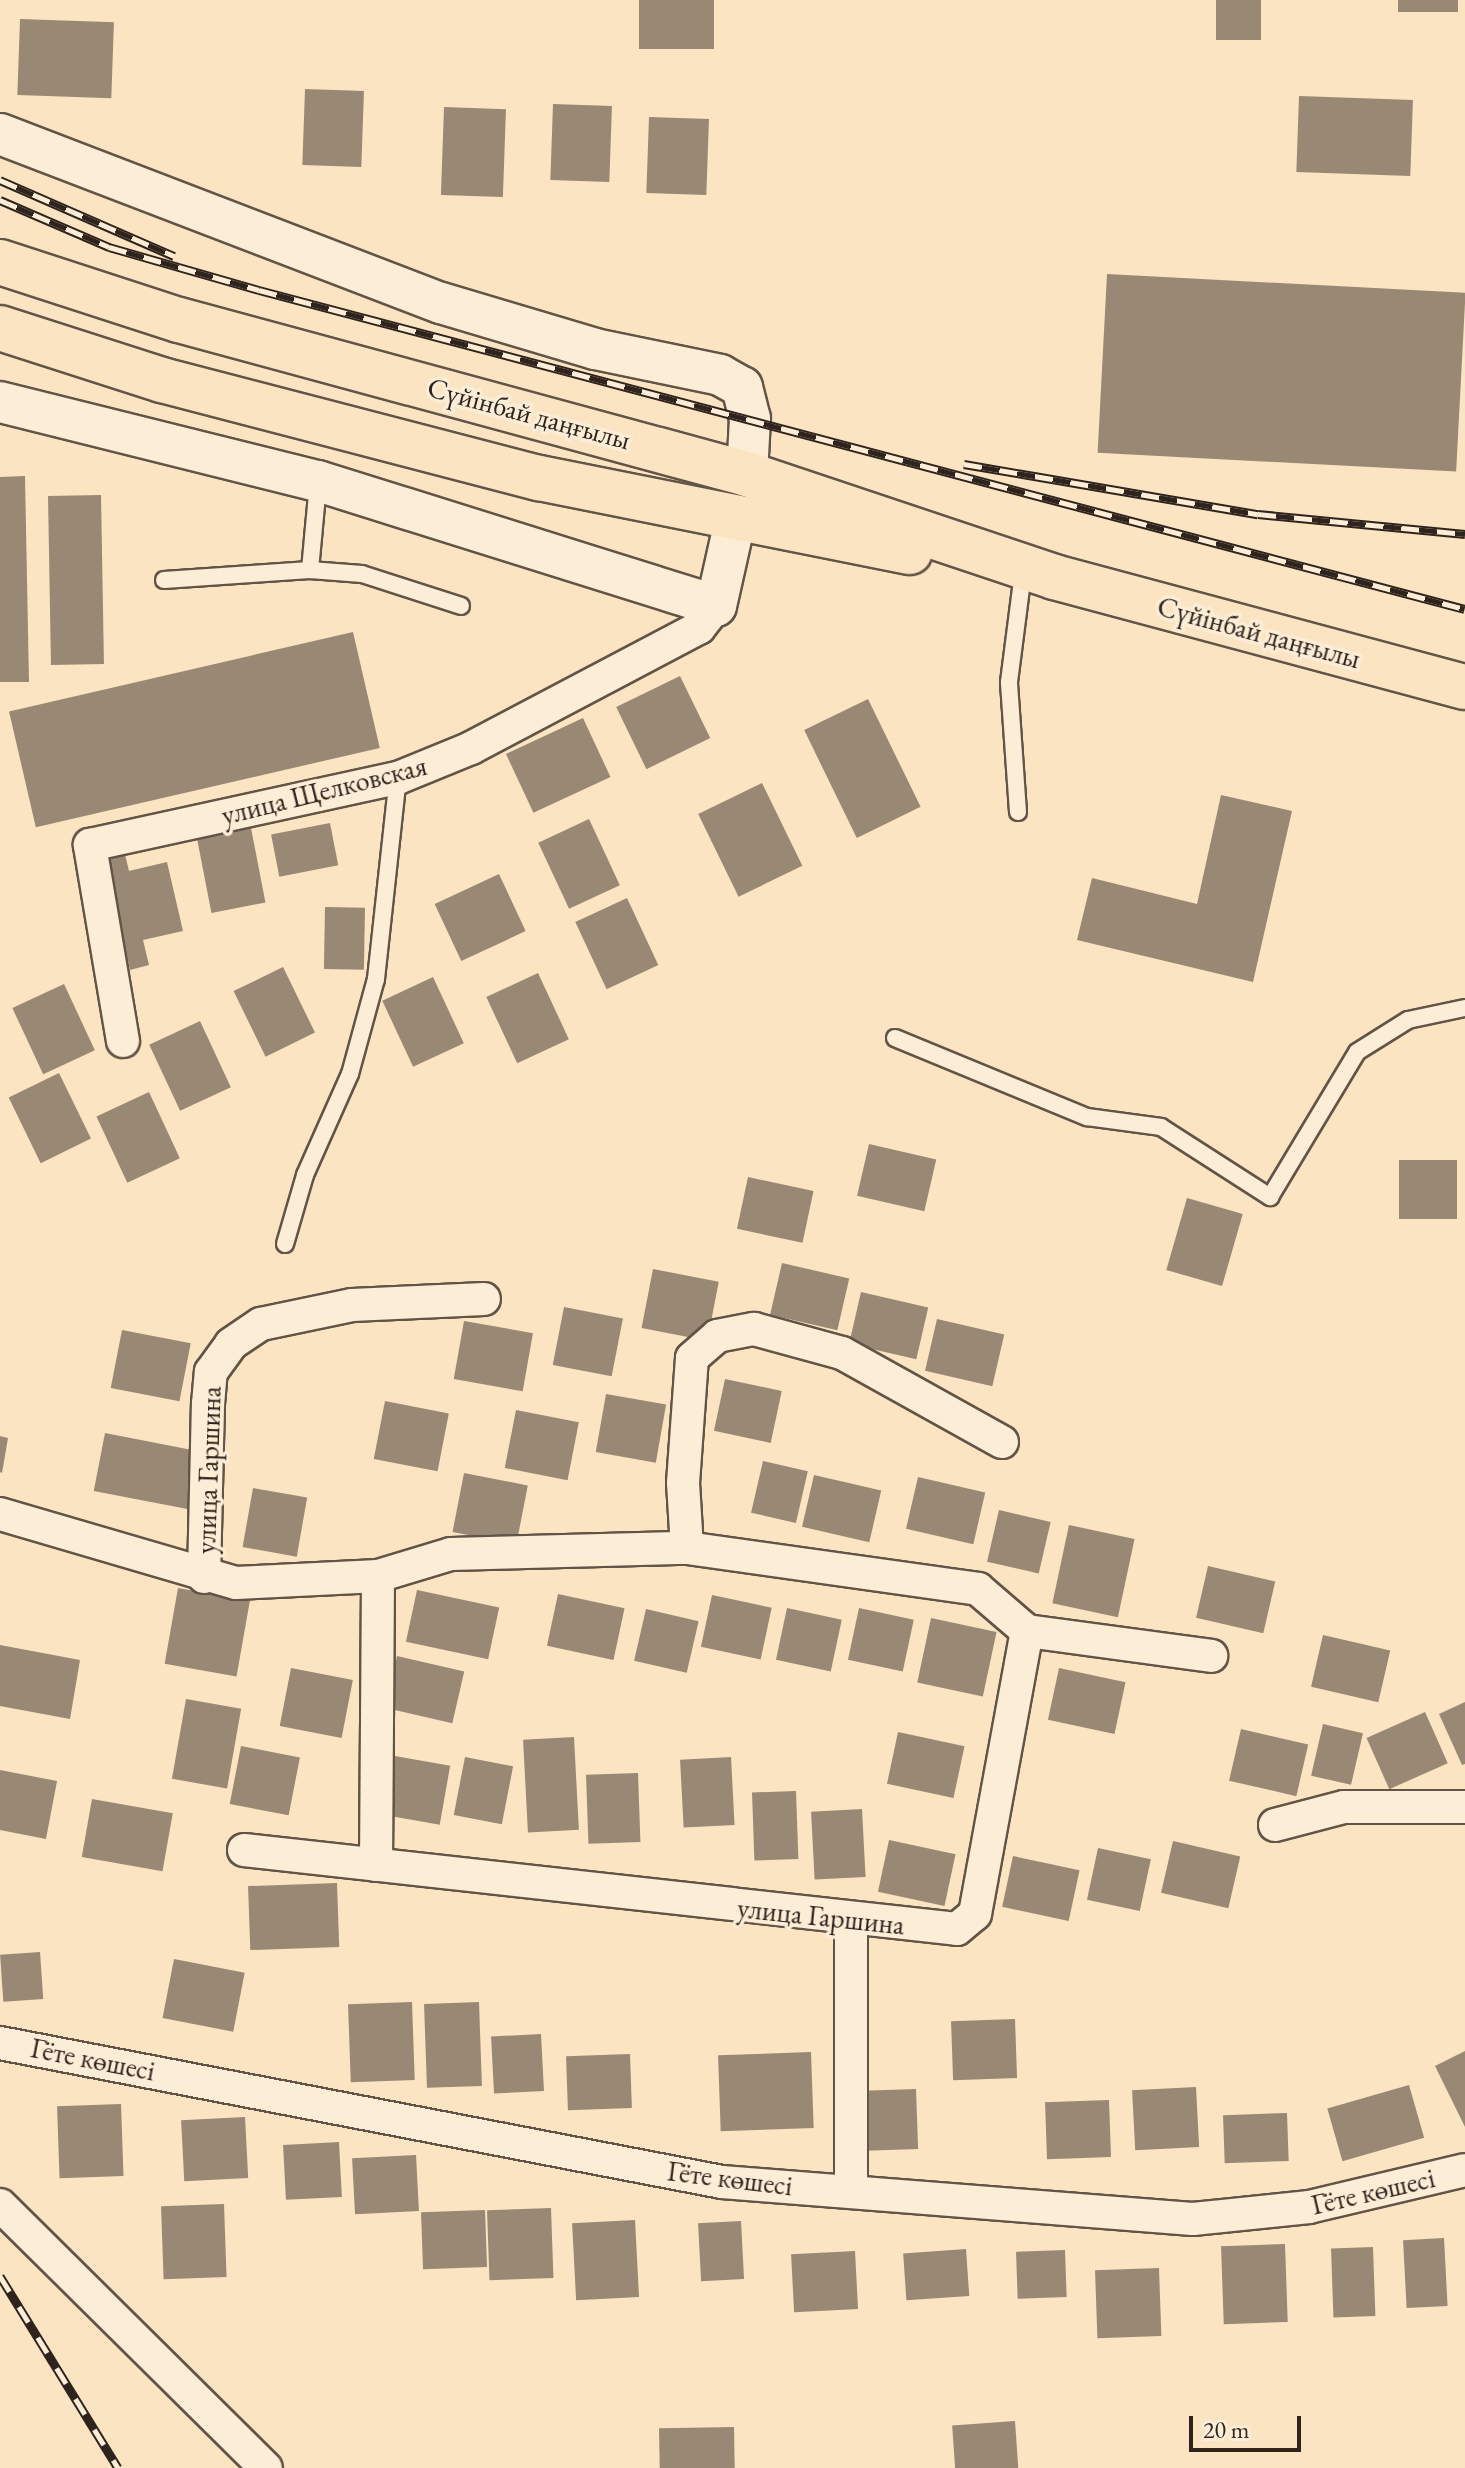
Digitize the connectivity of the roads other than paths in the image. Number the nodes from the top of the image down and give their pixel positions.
1 (0, 134) edge
2 (0, 262) edge
3 (0, 328) edge
4 (0, 402) edge
5 (747, 474) junction
6 (318, 481) junction
7 (735, 521) junction
8 (310, 570) junction
9 (1038, 575) junction
10 (164, 580) dead end
11 (461, 606) dead end
12 (716, 606) junction
13 (1465, 687) edge
14 (398, 778) junction
15 (1018, 812) dead end
16 (1465, 1008) edge
17 (895, 1038) dead end
18 (123, 1041) dead end
19 (285, 1244) dead end
20 (484, 1299) dead end
21 (1002, 1442) dead end
22 (0, 1514) edge
23 (687, 1548) junction
24 (378, 1576) junction
25 (204, 1577) junction
26 (1027, 1631) junction
27 (1211, 1656) dead end
28 (1465, 1807) edge
29 (1275, 1825) dead end
30 (244, 1850) dead end
31 (376, 1865) junction
32 (851, 1921) junction
33 (0, 2043) edge
34 (1465, 2170) edge
35 (851, 2190) junction
36 (0, 2205) edge
37 (266, 2468) edge

1 - 5 street
2 - 5 main road, Сүйінбай даңғылы
3 - 7 main road, Сүйінбай даңғылы
4 - 6 street
5 - 9 main road, Сүйінбай даңғылы
6 - 8 lane
6 - 12 street
7 - 9 main road, Сүйінбай даңғылы
7 - 12 street
8 - 10 lane
8 - 11 lane
9 - 13 main road, Сүйінбай даңғылы
9 - 15 lane
12 - 14 street, улица Щелковская
14 - 18 street, улица Щелковская
14 - 19 lane
16 - 17 lane
20 - 25 street, улица Гаршина
21 - 23 street
22 - 25 street, улица Гаршина
23 - 24 street, улица Гаршина
23 - 26 street, улица Гаршина
24 - 25 street, улица Гаршина
24 - 31 street
26 - 27 street
26 - 32 street, улица Гаршина
28 - 29 street
30 - 31 street, улица Гаршина
31 - 32 street, улица Гаршина
32 - 35 street
33 - 35 street, Гёте көшесі
34 - 35 street, Гёте көшесі
36 - 37 street

